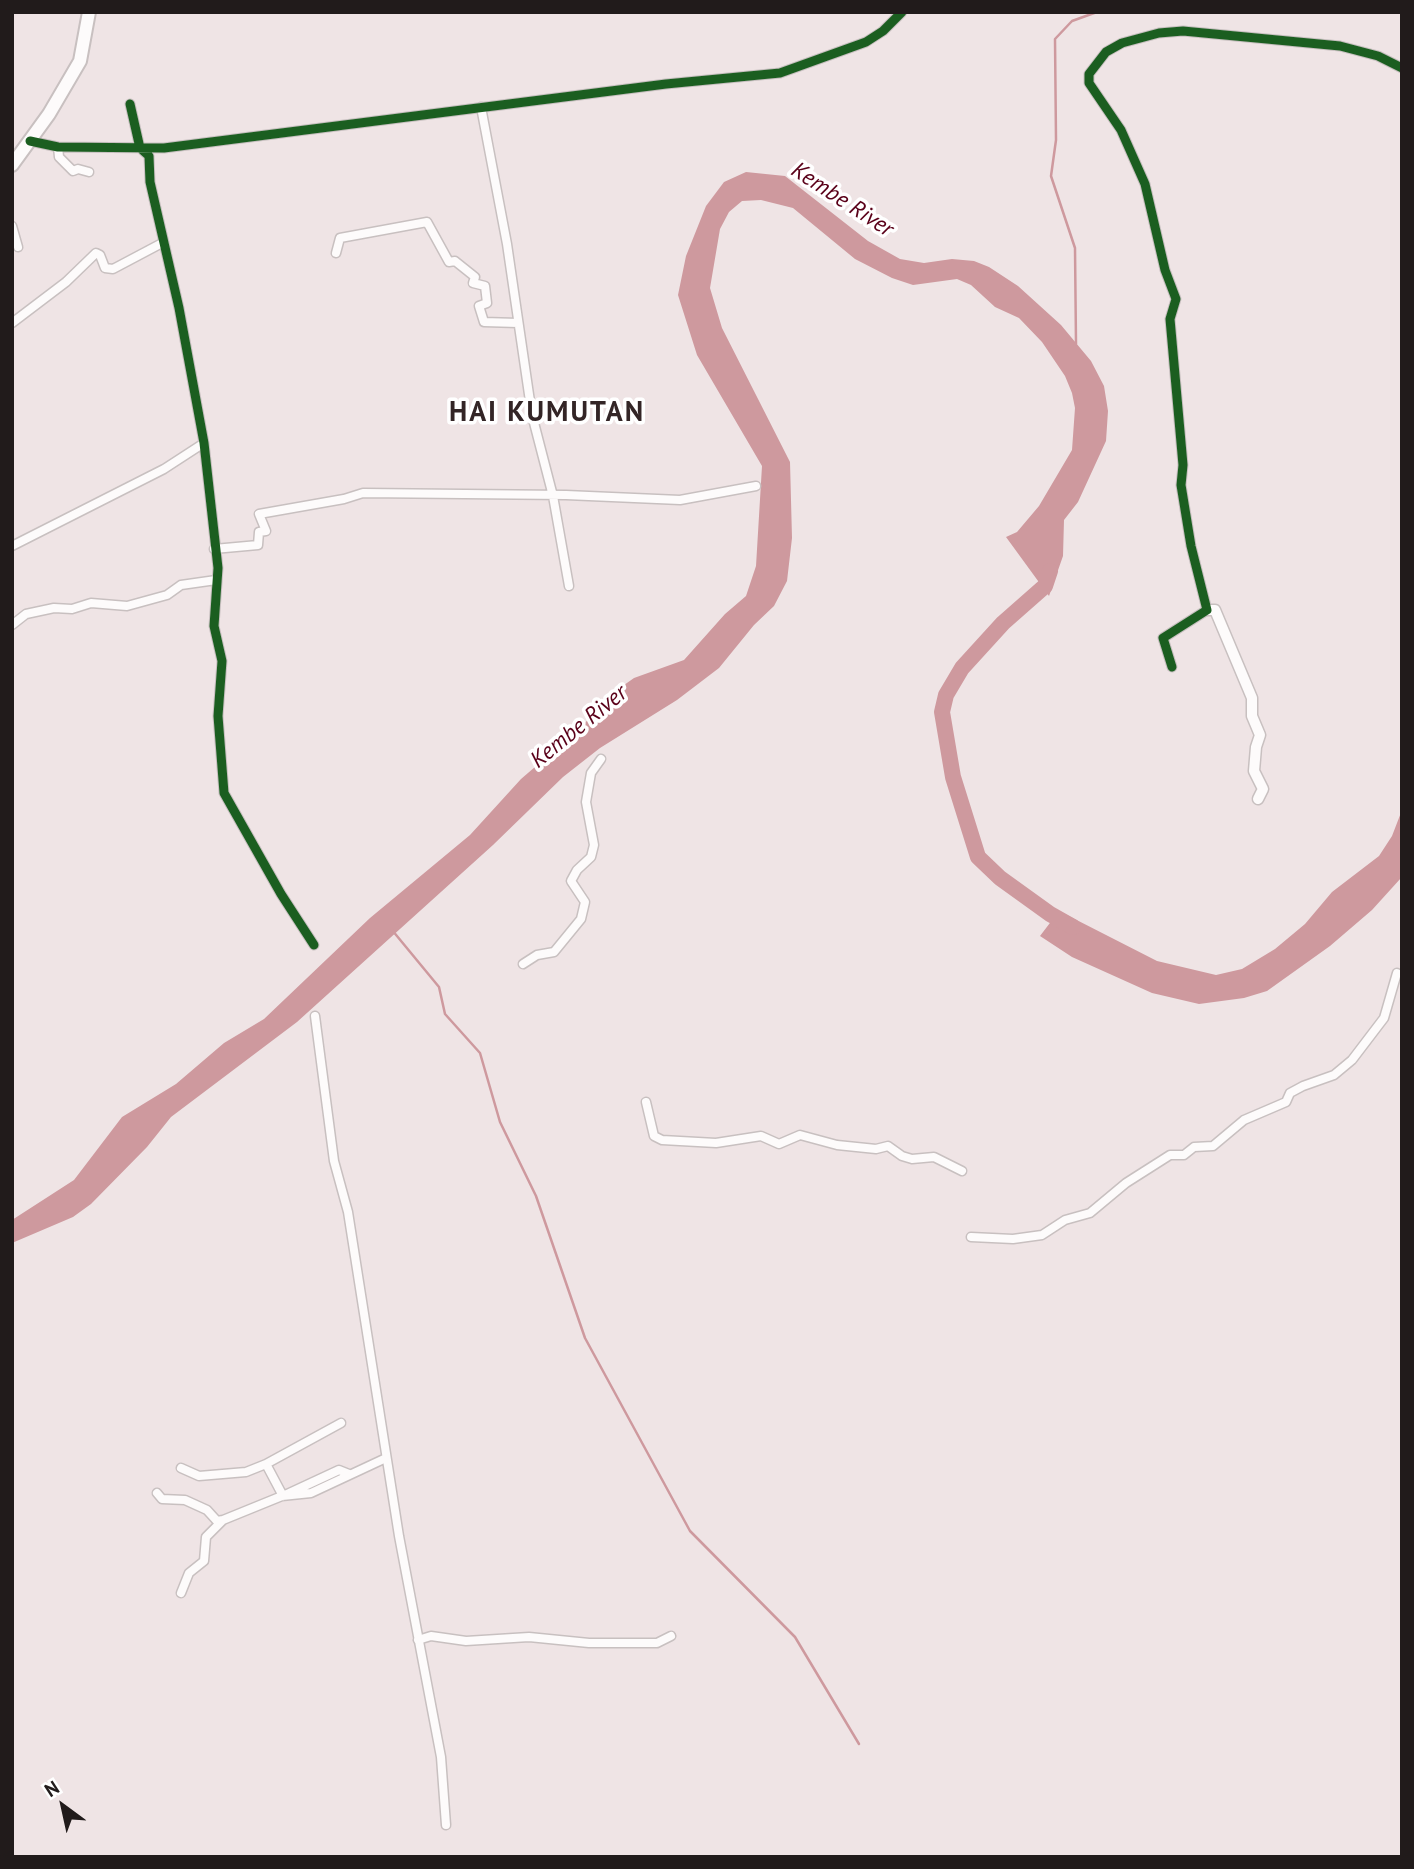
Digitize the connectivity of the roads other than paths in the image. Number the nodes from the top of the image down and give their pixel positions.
1 (89, 12) edge
2 (902, 12) edge
3 (1402, 68) edge
4 (130, 104) dead end
5 (481, 107) junction
6 (30, 141) junction
7 (58, 146) junction
8 (140, 148) junction
9 (12, 165) edge
10 (89, 172) dead end
11 (12, 226) edge
12 (164, 242) junction
13 (18, 247) dead end
14 (336, 253) dead end
15 (12, 323) edge
16 (519, 323) junction
17 (204, 443) junction
18 (755, 486) dead end
19 (553, 496) junction
20 (12, 546) edge
21 (214, 549) junction
22 (216, 580) junction
23 (569, 586) dead end
24 (1207, 610) junction
25 (12, 625) edge
26 (1172, 667) dead end
27 (601, 759) dead end
28 (1258, 799) dead end
29 (314, 945) dead end
30 (523, 964) dead end
31 (1397, 973) dead end
32 (315, 1016) dead end
33 (646, 1102) dead end
34 (962, 1171) dead end
35 (971, 1237) dead end
36 (341, 1423) dead end
37 (386, 1458) junction
38 (266, 1464) junction
39 (181, 1468) dead end
40 (157, 1493) dead end
41 (283, 1496) junction
42 (223, 1520) junction
43 (181, 1593) dead end
44 (671, 1636) dead end
45 (418, 1640) junction
46 (446, 1825) dead end

1 - 6 main road
2 - 5 street
3 - 24 street
4 - 8 street
5 - 8 street
5 - 16 street
6 - 7 street
6 - 9 main road
7 - 8 street
7 - 10 street
8 - 12 street
11 - 13 street
12 - 15 street
12 - 17 street
14 - 16 street
16 - 19 street
17 - 20 street
17 - 21 street
18 - 19 street
19 - 21 street
19 - 23 street
21 - 22 street
22 - 25 street
22 - 29 street
24 - 26 street
24 - 28 street
27 - 30 street
31 - 35 street
32 - 37 street
33 - 34 street
36 - 38 street
37 - 41 street
37 - 45 street
38 - 39 street
38 - 41 street
40 - 42 street
41 - 42 street
42 - 43 street
44 - 45 street
45 - 46 street

